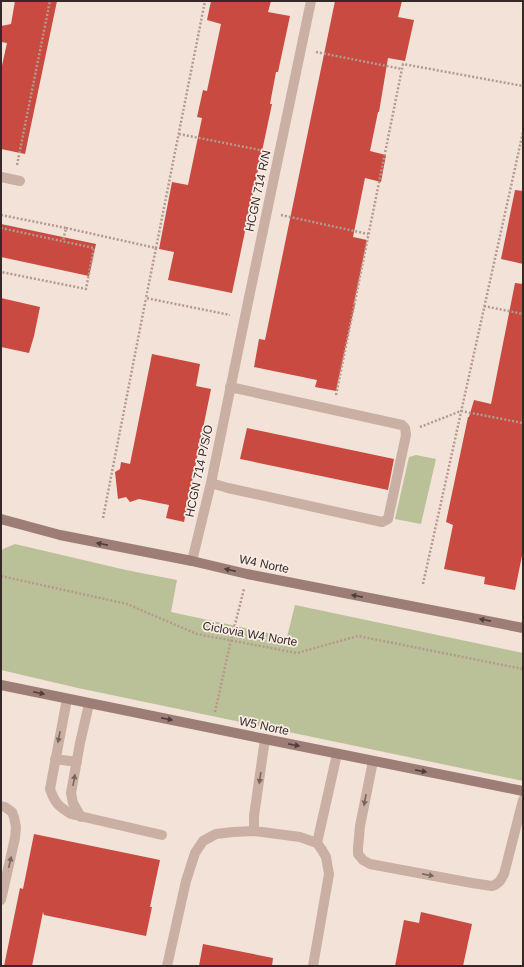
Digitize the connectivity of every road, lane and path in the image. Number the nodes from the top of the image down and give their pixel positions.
1 (50, 1) edge
2 (206, 1) edge
3 (311, 1) edge
4 (315, 52) dead end
5 (402, 70) junction
6 (523, 86) edge
7 (523, 132) edge
8 (179, 134) junction
9 (266, 151) dead end
10 (16, 168) dead end
11 (1, 177) edge
12 (20, 181) dead end
13 (1, 215) edge
14 (281, 215) dead end
15 (1, 228) edge
16 (66, 228) junction
17 (369, 234) junction
18 (63, 241) junction
19 (156, 248) junction
20 (1, 272) edge
21 (146, 298) junction
22 (484, 306) junction
23 (523, 314) edge
24 (230, 315) dead end
25 (230, 387) junction
26 (335, 397) dead end
27 (461, 411) junction
28 (523, 423) edge
29 (415, 429) dead end
30 (211, 484) junction
31 (103, 518) dead end
32 (2, 523) edge
33 (192, 561) junction
34 (247, 574) junction
35 (1, 576) edge
36 (423, 584) dead end
37 (523, 628) edge
38 (231, 640) junction
39 (523, 670) edge
40 (2, 687) edge
41 (67, 699) junction
42 (89, 704) junction
43 (212, 728) junction
44 (265, 740) junction
45 (337, 754) junction
46 (55, 759) junction
47 (373, 761) junction
48 (77, 762) junction
49 (523, 791) edge
50 (523, 800) edge
51 (1, 806) edge
52 (81, 817) junction
53 (254, 831) junction
54 (162, 835) dead end
55 (317, 843) junction
56 (1, 900) edge
57 (167, 966) edge
58 (313, 966) edge

1 - 10 path
2 - 8 path
3 - 25 street, HCGN 714 R/N
4 - 5 path
5 - 6 path
5 - 17 path
7 - 22 path
8 - 9 path
8 - 19 path
11 - 12 street
13 - 16 path
14 - 17 path
15 - 18 path
16 - 18 path
16 - 19 path
17 - 26 path
18 - 20 path
19 - 21 path
21 - 24 path
21 - 31 path
22 - 23 path
22 - 27 path
25 - 30 street, HCGN 714 P/S/O
25 - 30 street
27 - 28 path
27 - 29 path
27 - 36 path
30 - 33 street, HCGN 714 P/S/O
33 -> 32 main road, W4 Norte
34 -> 33 main road, W4 Norte
37 -> 34 main road, W4 Norte
34 - 38 path
35 - 38 path, Ciclovia W4 Norte
38 - 39 path, Ciclovia W4 Norte
38 - 43 path
40 -> 41 main road, W5 Norte
41 - 42 main road, W5 Norte
41 -> 46 street
42 -> 43 main road, W5 Norte
42 - 48 street
43 - 44 main road, W5 Norte
44 -> 45 main road, W5 Norte
44 -> 53 street
45 - 47 main road, W5 Norte
45 - 55 street
46 - 48 street
46 - 52 street
47 -> 49 main road, W5 Norte
47 -> 50 street
52 -> 48 street
56 -> 51 street
52 - 54 street
53 - 55 street
53 - 57 street
55 - 58 street

